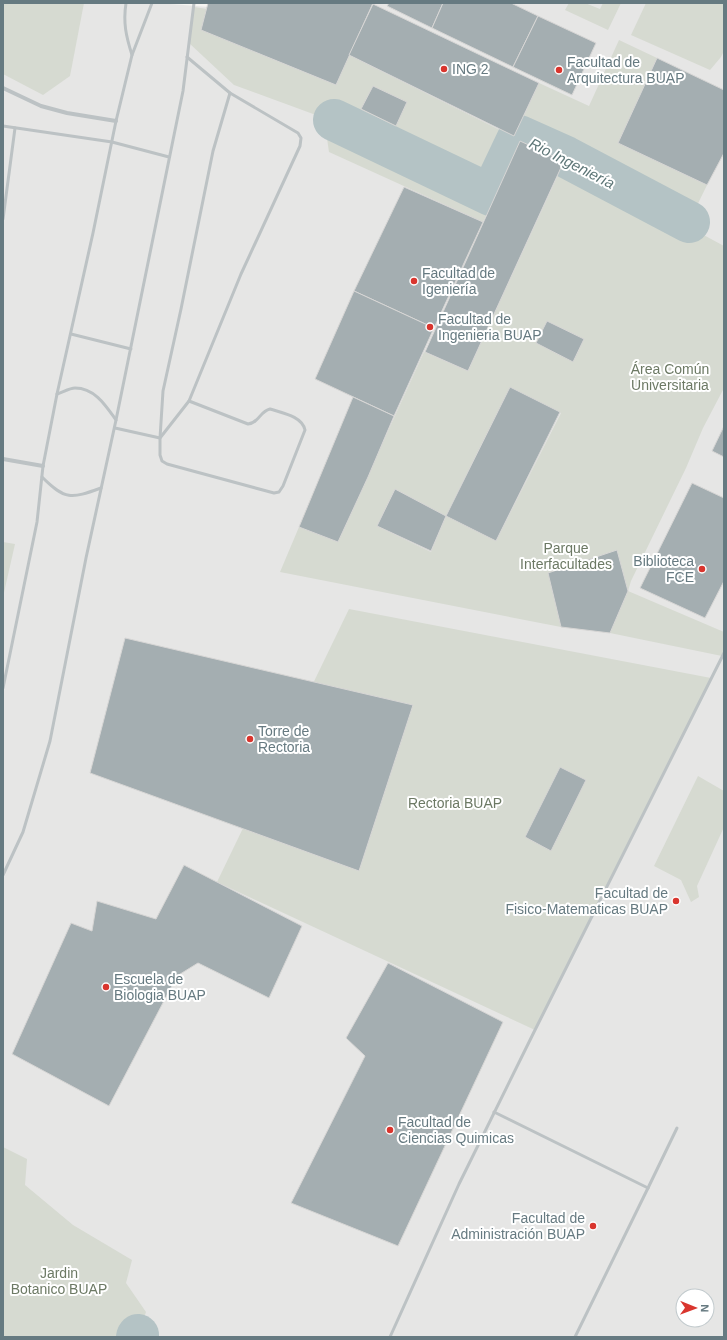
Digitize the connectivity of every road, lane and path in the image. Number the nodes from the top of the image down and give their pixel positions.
1 (126, 3) edge
2 (152, 3) edge
3 (194, 3) edge
4 (132, 55) junction
5 (187, 57) junction
6 (3, 88) edge
7 (230, 93) junction
8 (116, 121) junction
9 (3, 126) edge
10 (15, 128) junction
11 (112, 142) junction
12 (169, 157) junction
13 (3, 219) edge
14 (71, 334) junction
15 (131, 349) junction
16 (57, 394) junction
17 (189, 402) junction
18 (116, 420) junction
19 (115, 428) junction
20 (160, 438) junction
21 (3, 459) edge
22 (44, 466) junction
23 (42, 476) junction
24 (101, 488) junction
25 (724, 653) edge
26 (3, 688) edge
27 (4, 874) edge
28 (494, 1112) junction
29 (676, 1128) dead end
30 (648, 1188) junction
31 (390, 1337) edge
32 (575, 1337) edge

1 - 4 lane
2 - 4 lane
3 - 5 lane
4 - 8 lane
5 - 7 lane
5 - 12 lane
6 - 8 street
7 - 17 lane
7 - 20 lane
8 - 11 lane
9 - 10 lane
10 - 11 lane
10 - 13 lane
11 - 12 lane
11 - 14 lane
12 - 15 lane
14 - 15 lane
14 - 16 lane
15 - 18 lane
16 - 18 lane
16 - 22 lane
17 - 20 lane
17 - 20 lane
18 - 19 lane
19 - 20 lane
19 - 24 lane
21 - 22 street
22 - 23 lane
23 - 24 lane
23 - 26 lane
24 - 27 lane
25 - 28 lane
28 - 30 lane
28 - 31 lane
29 - 30 lane
30 - 32 lane

